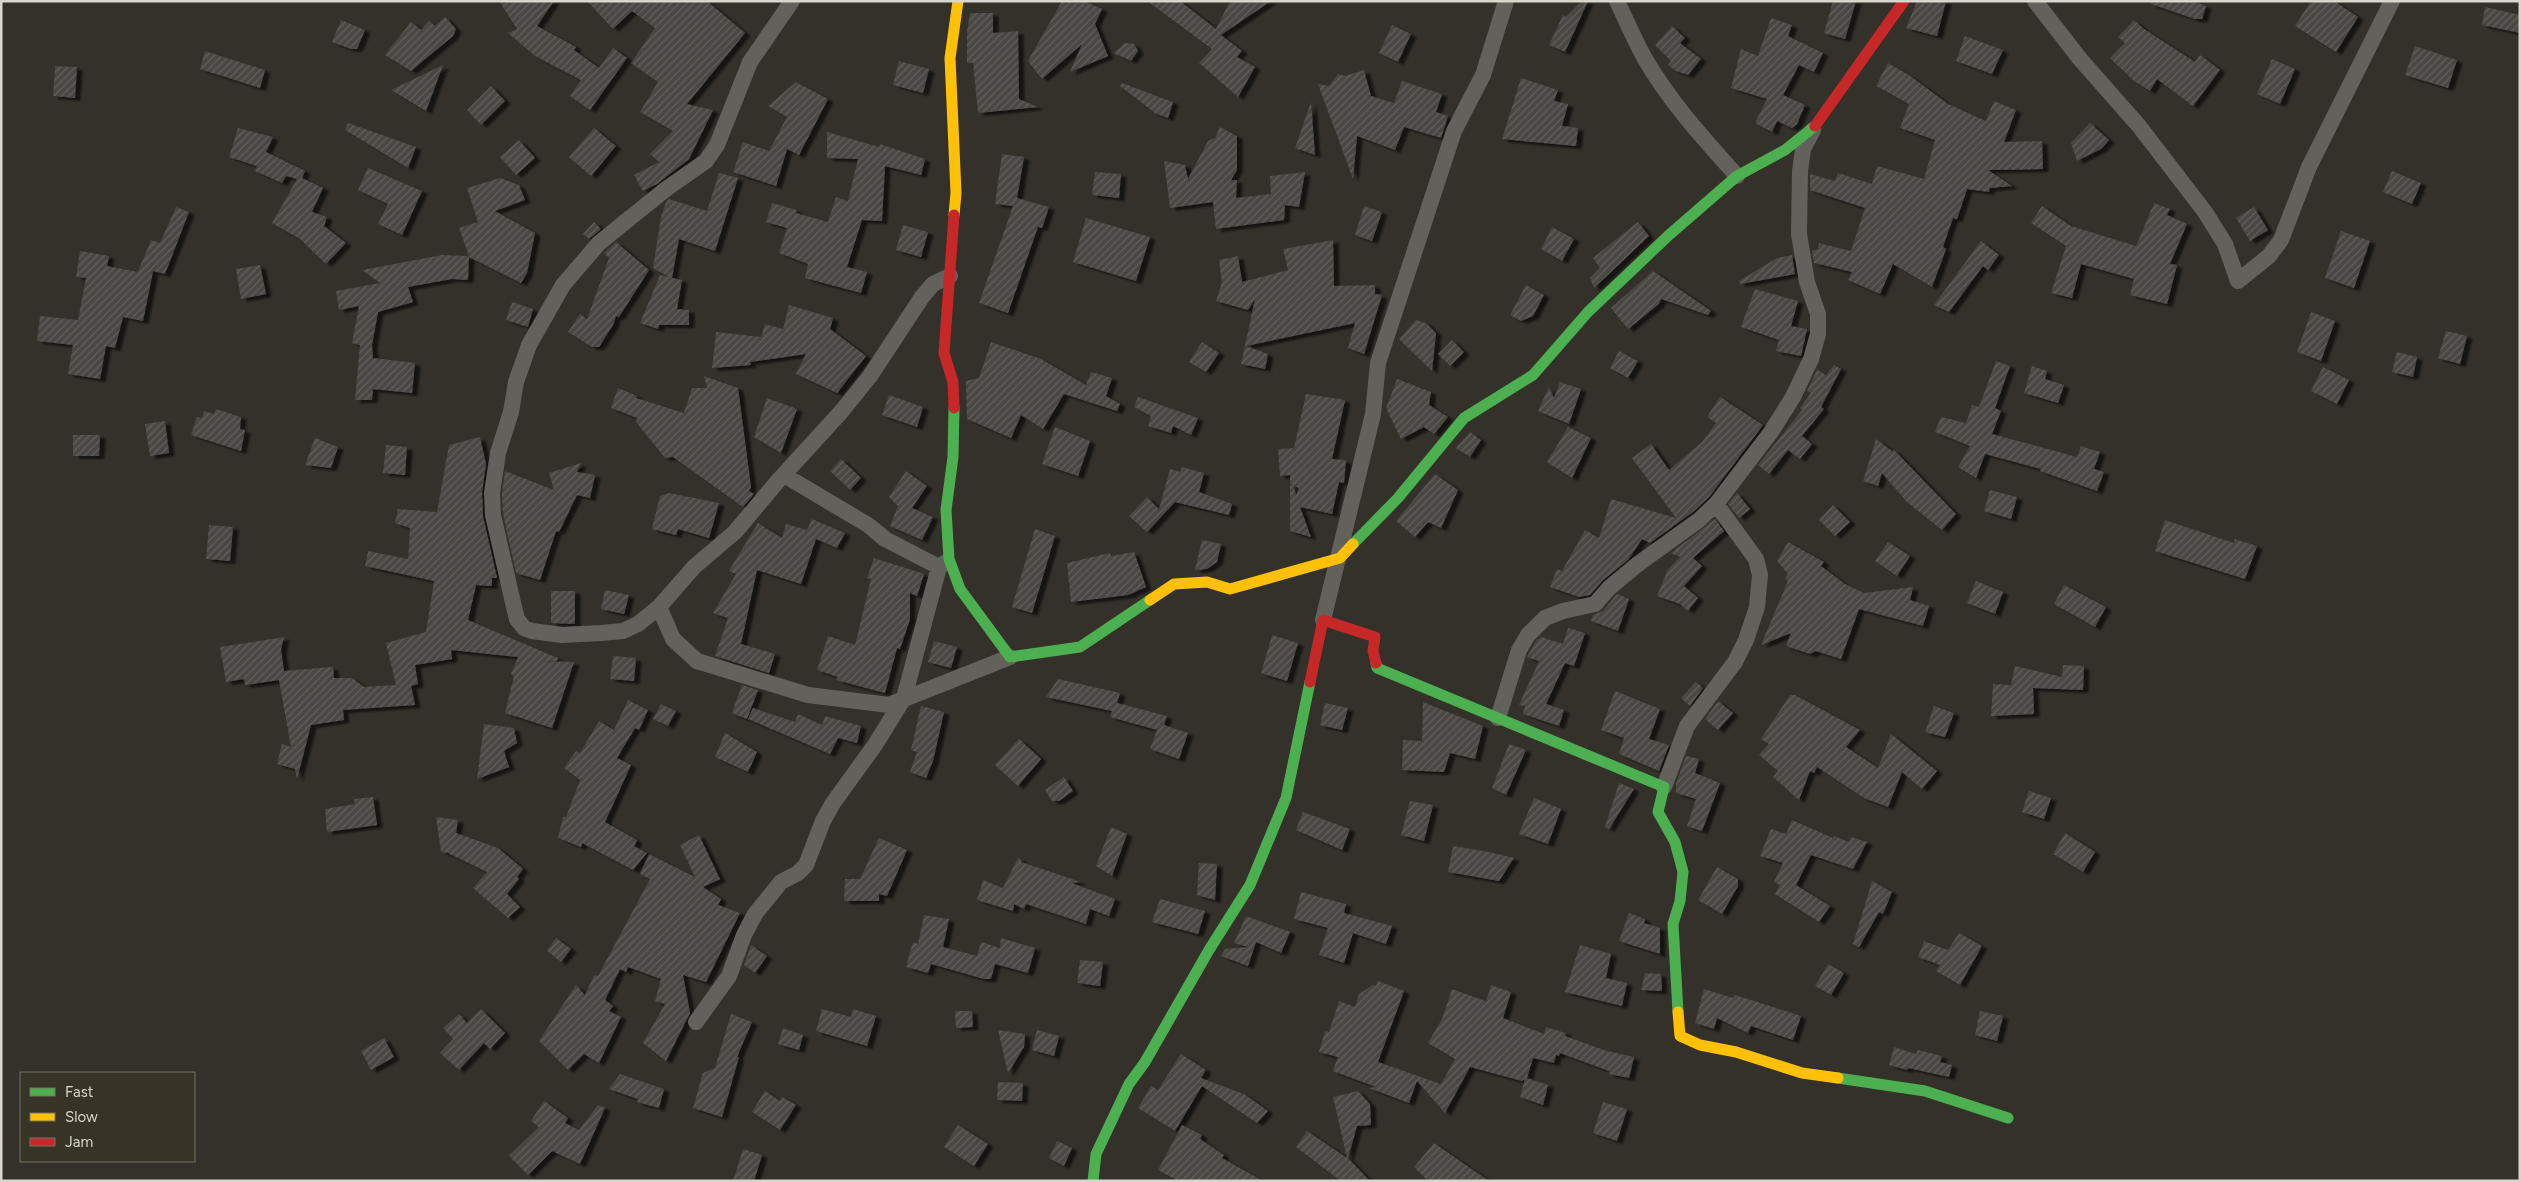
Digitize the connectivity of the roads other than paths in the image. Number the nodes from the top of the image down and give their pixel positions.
1 (792, 1) edge
2 (958, 1) edge
3 (1506, 1) edge
4 (1616, 1) edge
5 (1904, 1) edge
6 (2034, 1) edge
7 (2392, 1) edge
8 (1816, 126) junction
9 (1737, 176) junction
10 (950, 276) junction
11 (784, 475) junction
12 (1716, 504) junction
13 (1340, 558) junction
14 (944, 563) junction
15 (659, 607) junction
16 (1323, 620) junction
17 (1010, 658) junction
18 (904, 698) junction
19 (1498, 718) junction
20 (1664, 787) junction
21 (696, 1022) dead end
22 (2008, 1118) dead end
23 (1093, 1181) edge

1 - 15 street
2 - 10 street
3 - 13 street
4 - 9 street
5 - 8 street
6 - 7 street
8 - 9 street
8 - 12 street
9 - 13 street
10 - 11 street
10 - 14 street
11 - 14 street
11 - 15 street
12 - 19 street
12 - 20 street
13 - 16 street
13 - 17 street
14 - 17 street
14 - 18 street
15 - 18 street
16 - 19 street
16 - 23 street
17 - 18 street
18 - 21 street
19 - 20 street
20 - 22 street

